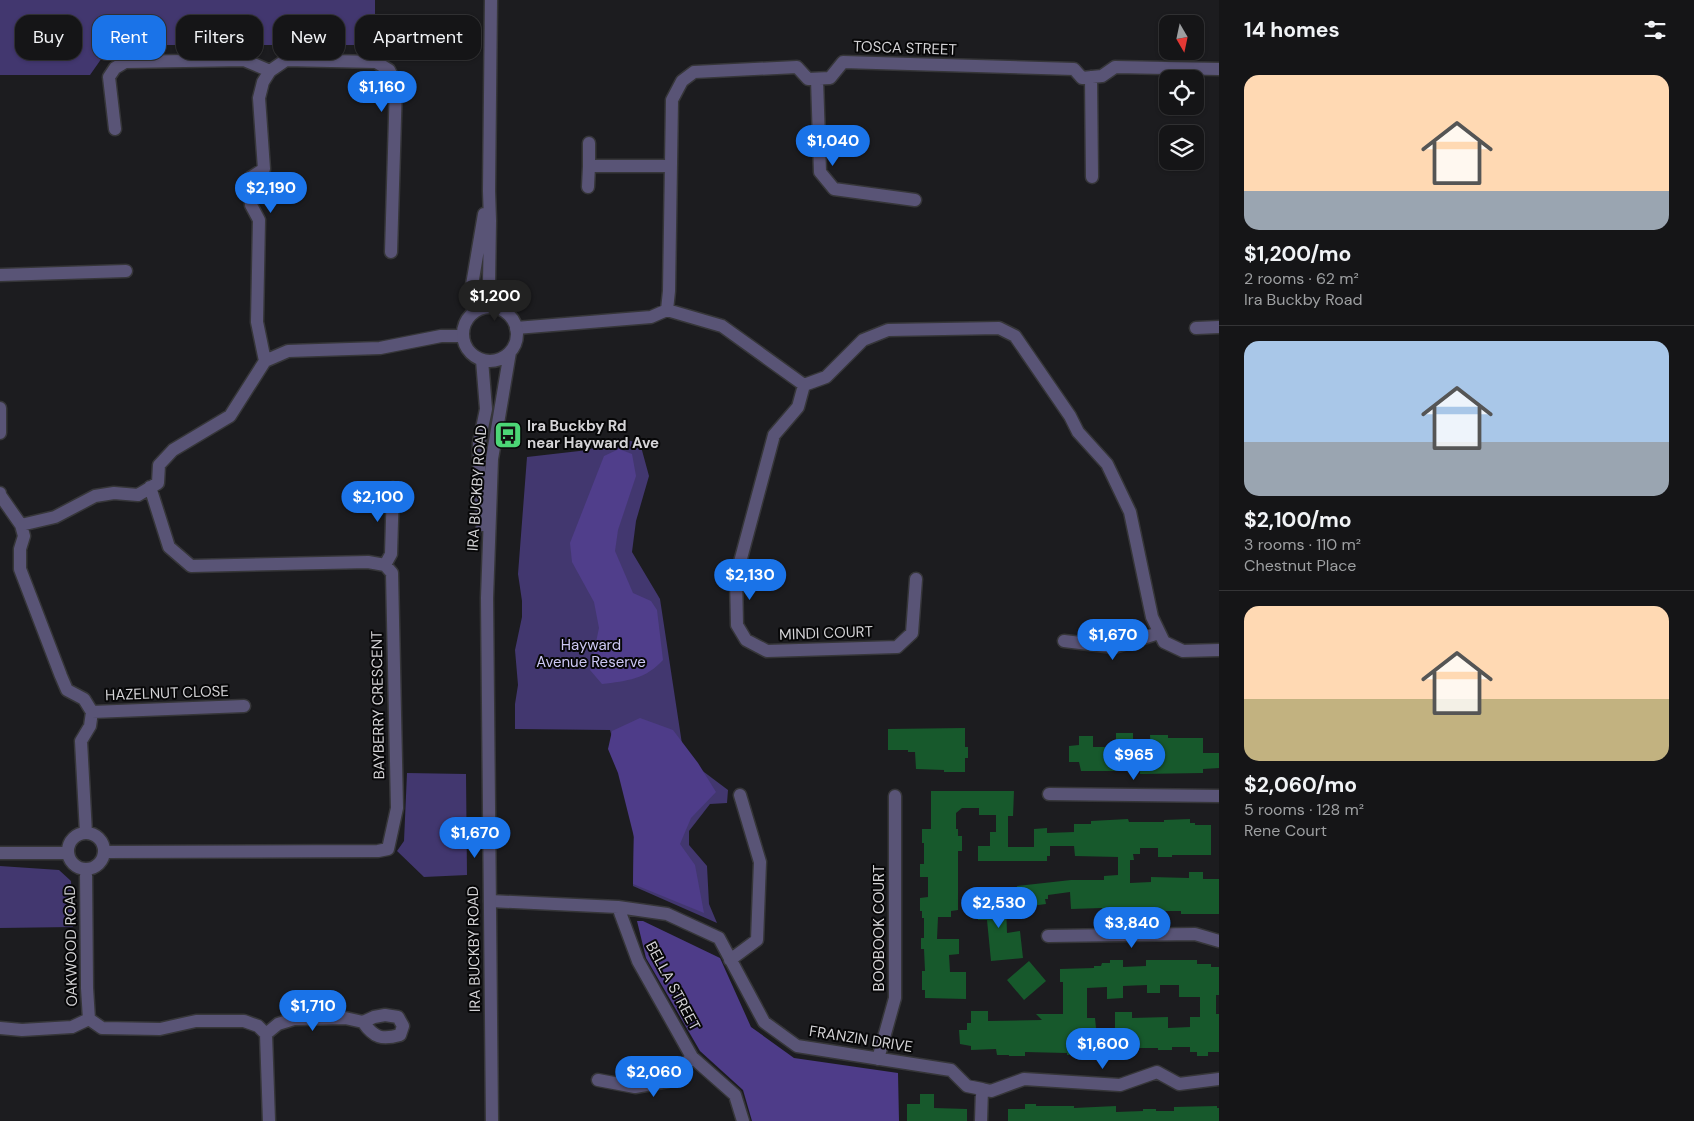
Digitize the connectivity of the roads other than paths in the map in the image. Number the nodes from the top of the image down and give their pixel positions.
1 (491, 0) edge
2 (1219, 69) edge
3 (270, 71) junction
4 (1091, 77) junction
5 (816, 78) junction
6 (115, 129) dead end
7 (589, 143) dead end
8 (589, 166) junction
9 (670, 166) junction
10 (1092, 177) dead end
11 (588, 188) dead end
12 (488, 192) junction
13 (915, 200) dead end
14 (391, 252) dead end
15 (126, 271) dead end
16 (0, 276) edge
17 (501, 310) junction
18 (667, 310) junction
19 (473, 313) junction
20 (516, 328) junction
21 (1196, 328) dead end
22 (1219, 328) edge
23 (463, 336) junction
24 (510, 352) junction
25 (482, 360) junction
26 (265, 361) junction
27 (804, 385) junction
28 (0, 408) edge
29 (0, 433) edge
30 (150, 487) junction
31 (393, 488) dead end
32 (0, 492) edge
33 (21, 525) junction
34 (385, 565) junction
35 (916, 579) dead end
36 (487, 598) junction
37 (1159, 633) junction
38 (1064, 640) dead end
39 (1219, 650) edge
40 (244, 706) dead end
41 (92, 712) junction
42 (1049, 794) dead end
43 (740, 795) dead end
44 (895, 796) dead end
45 (1219, 796) edge
46 (86, 833) junction
47 (104, 852) junction
48 (0, 853) edge
49 (67, 853) junction
50 (86, 870) junction
51 (490, 901) junction
52 (618, 907) junction
53 (1048, 936) dead end
54 (1219, 942) edge
55 (730, 960) junction
56 (89, 1019) junction
57 (363, 1022) dead end
58 (0, 1028) edge
59 (266, 1034) junction
60 (692, 1057) junction
61 (878, 1059) junction
62 (1219, 1079) edge
63 (598, 1080) dead end
64 (982, 1089) junction
65 (269, 1121) edge
66 (492, 1121) edge
67 (743, 1121) edge
68 (981, 1121) edge

1 - 12 street
2 - 4 street
3 - 6 street
3 - 14 street
3 - 26 street
4 - 5 street, TOSCA STREET
4 - 10 street
5 - 9 street
5 - 13 street
7 - 8 street
8 - 9 street
8 - 11 street
9 - 18 street
12 - 17 street
12 - 19 street
15 - 16 street
17 - 19 street
17 - 20 street
18 - 20 street
18 - 27 street
19 - 23 street
20 - 24 street
21 - 22 street
23 - 25 street
23 - 26 street
24 - 25 street
24 - 36 street, IRA BUCKBY ROAD
25 - 36 street, IRA BUCKBY ROAD
26 - 30 street
27 - 35 street, MINDI COURT
27 - 37 street
28 - 29 street
30 - 33 street
30 - 34 street
31 - 34 street
32 - 33 street
33 - 41 street
34 - 47 street, BAYBERRY CRESCENT
36 - 51 street, IRA BUCKBY ROAD
37 - 38 street
37 - 39 street
40 - 41 street, HAZELNUT CLOSE
41 - 46 street
42 - 45 street
43 - 55 street
44 - 61 street, BOOBOOK COURT
46 - 47 street
46 - 49 street
47 - 50 street
48 - 49 street
49 - 50 street
50 - 56 street, OAKWOOD ROAD
51 - 52 street, FRANZIN DRIVE
51 - 66 street, IRA BUCKBY ROAD
52 - 55 street, FRANZIN DRIVE
52 - 60 street, BELLA STREET
53 - 54 street
55 - 61 street, FRANZIN DRIVE
56 - 58 street
56 - 59 street, OAKWOOD ROAD
57 - 59 street
59 - 65 street
60 - 63 street
60 - 67 street, BELLA STREET
61 - 64 street, FRANZIN DRIVE
62 - 64 street
64 - 68 street

